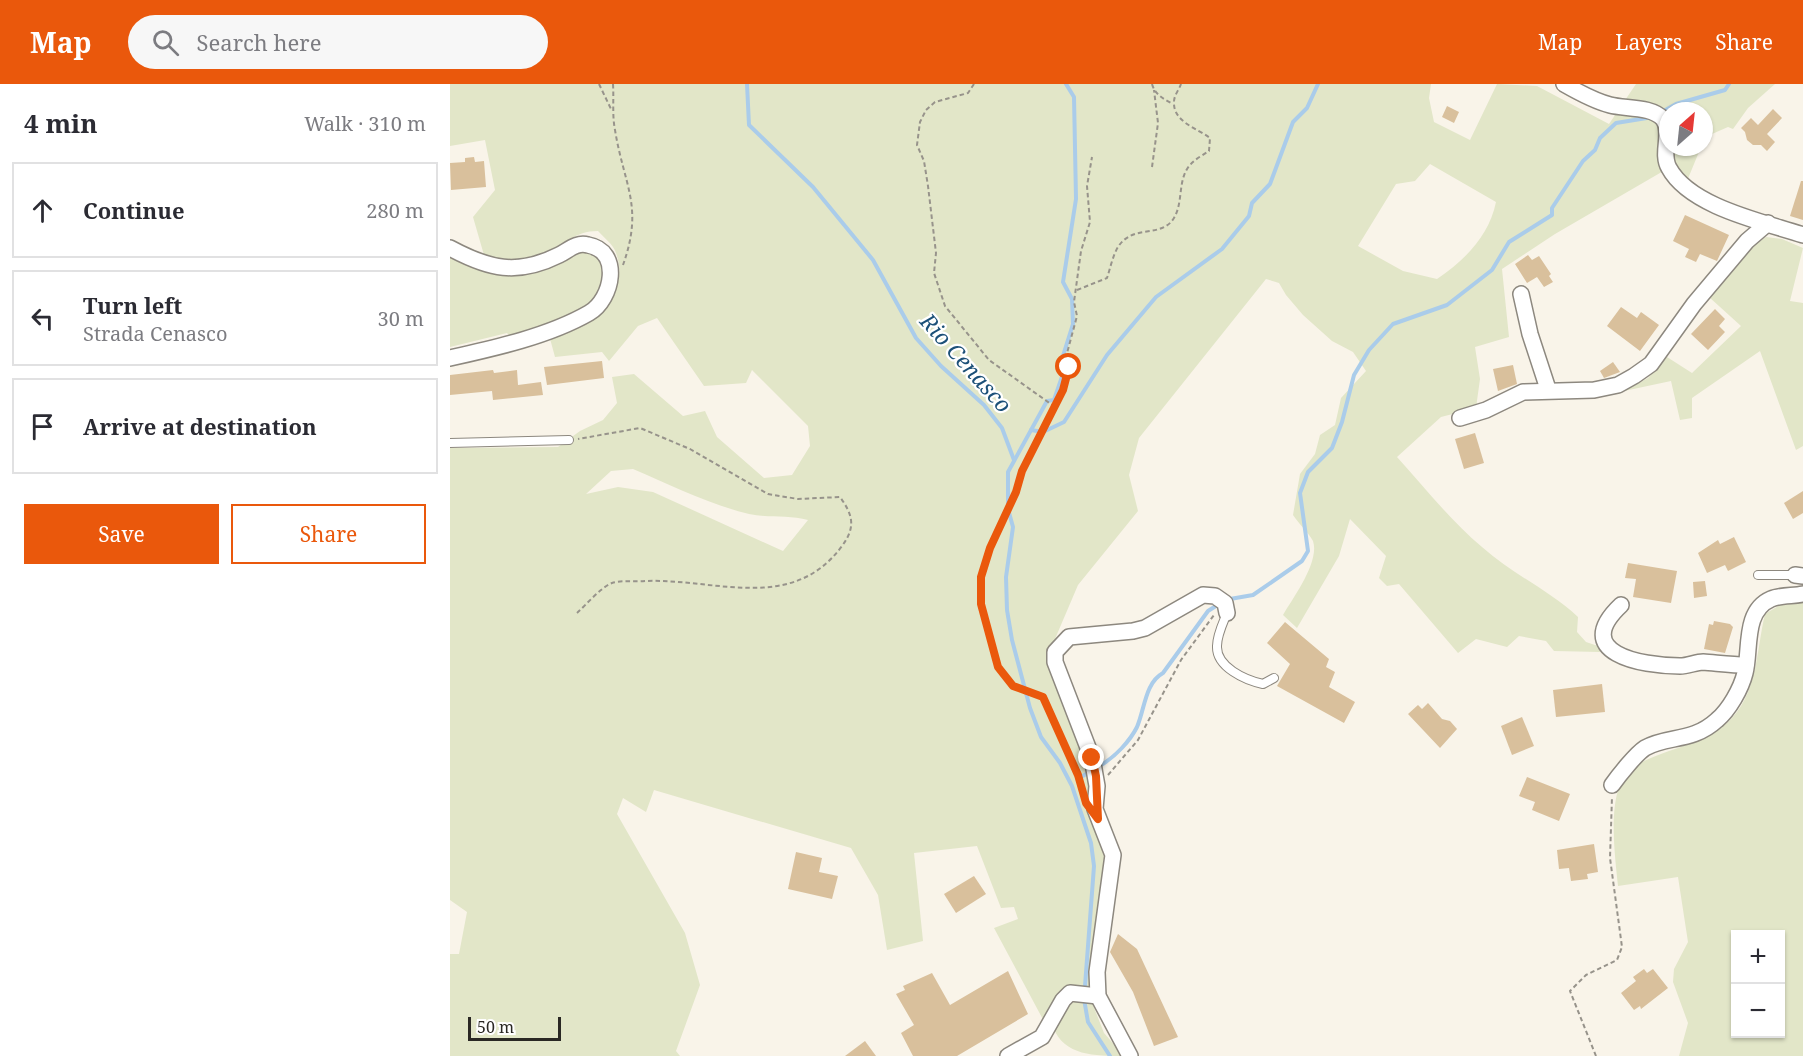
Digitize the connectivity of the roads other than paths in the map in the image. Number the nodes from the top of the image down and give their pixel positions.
1 (1564, 84) edge
2 (1768, 223) junction
3 (1803, 235) edge
4 (450, 248) edge
5 (1521, 294) dead end
6 (450, 358) edge
7 (1548, 389) junction
8 (1460, 418) dead end
9 (569, 440) road end
10 (450, 443) edge
11 (1758, 575) dead end
12 (1799, 576) edge
13 (1803, 594) edge
14 (1621, 605) dead end
15 (1226, 611) joint
16 (1746, 665) junction
17 (1274, 678) dead end
18 (1612, 785) road end
19 (1098, 996) junction
20 (1008, 1056) edge
21 (1130, 1056) edge

1 - 2 street
2 - 3 street
2 - 7 street
4 - 6 street
5 - 7 street
7 - 8 street
9 - 10 lane
11 - 12 lane
13 - 16 street
14 - 16 street
15 - 17 lane
15 - 19 street
16 - 18 street
19 - 20 street
19 - 21 street

